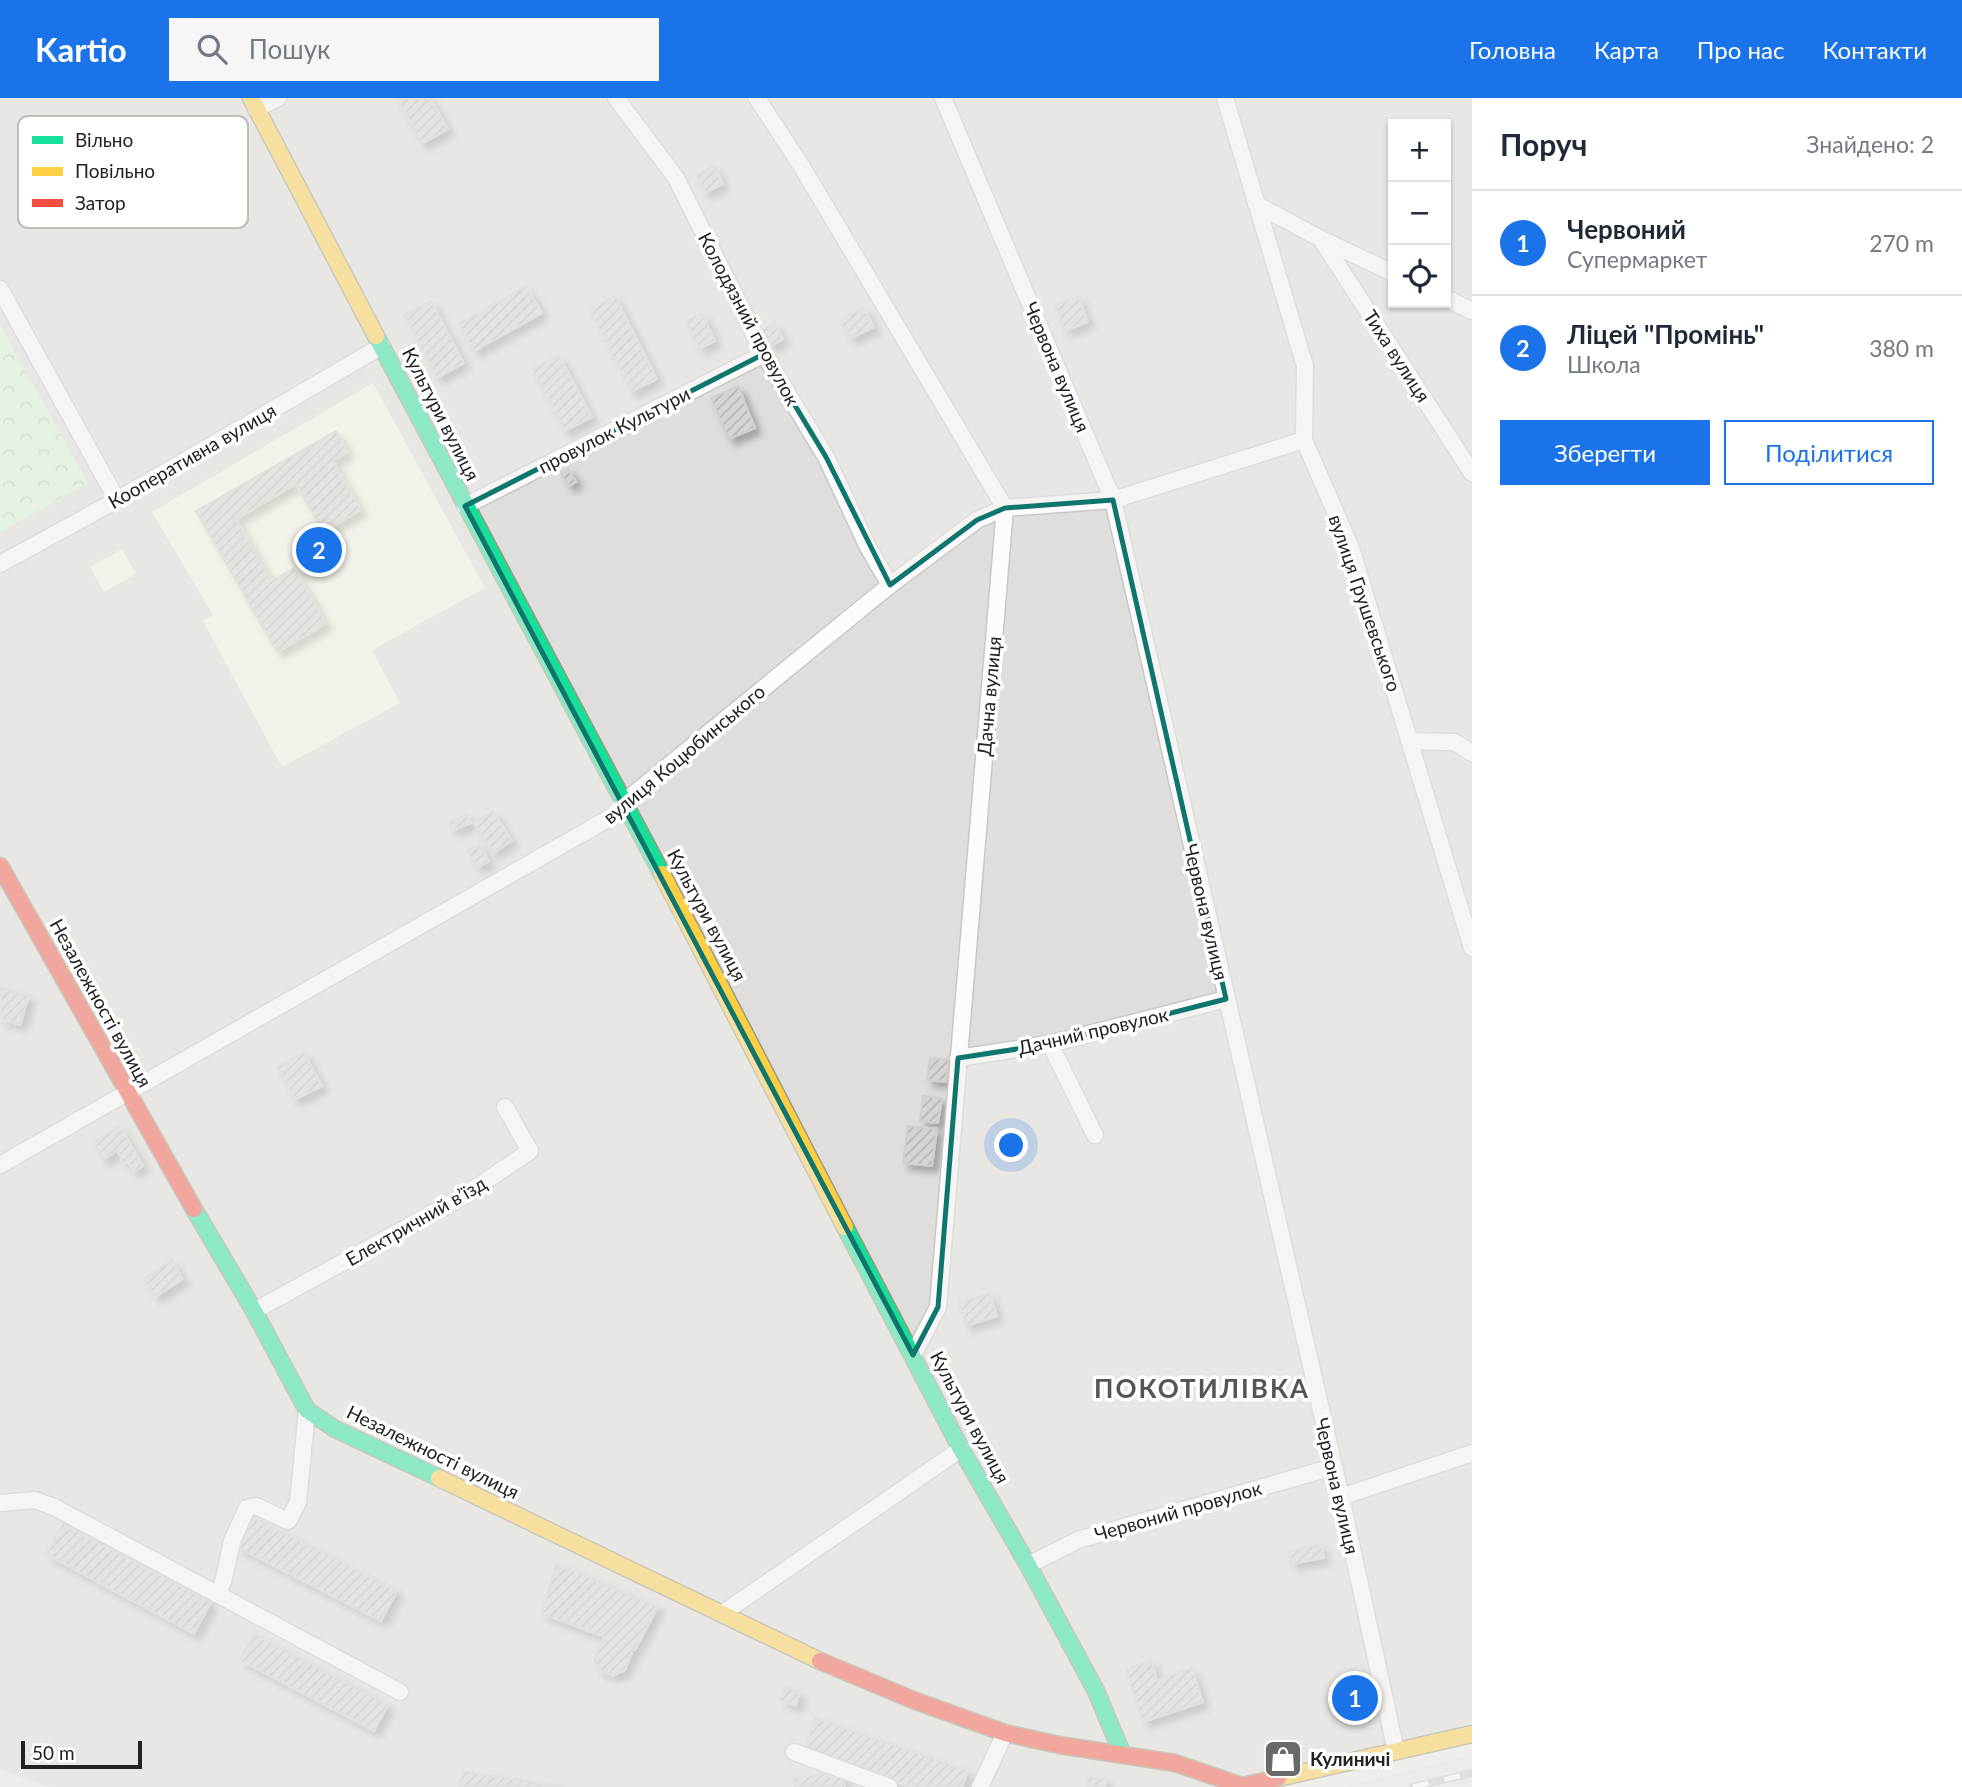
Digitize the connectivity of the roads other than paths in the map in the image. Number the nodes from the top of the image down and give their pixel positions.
1 (278, 98) edge
2 (616, 98) edge
3 (757, 98) edge
4 (943, 98) edge
5 (1225, 98) edge
6 (254, 104) edge
7 (1256, 204) junction
8 (1321, 239) junction
9 (1388, 271) edge
10 (0, 289) edge
11 (1451, 300) edge
12 (1472, 310) edge
13 (383, 346) junction
14 (764, 354) junction
15 (1304, 440) junction
16 (1472, 473) edge
17 (117, 500) junction
18 (1113, 500) junction
19 (465, 506) junction
20 (1005, 508) junction
21 (0, 564) edge
22 (890, 585) junction
23 (1410, 741) junction
24 (1472, 753) edge
25 (624, 802) junction
26 (0, 866) edge
27 (1472, 947) edge
28 (1226, 999) junction
29 (1051, 1044) junction
30 (958, 1058) junction
31 (128, 1094) junction
32 (505, 1107) dead end
33 (1095, 1135) dead end
34 (0, 1165) edge
35 (254, 1311) junction
36 (913, 1355) junction
37 (307, 1410) junction
38 (961, 1449) junction
39 (1472, 1453) edge
40 (1332, 1467) junction
41 (1340, 1497) junction
42 (0, 1503) edge
43 (1028, 1565) junction
44 (217, 1594) junction
45 (723, 1613) junction
46 (400, 1692) dead end
47 (1005, 1733) junction
48 (1472, 1734) edge
49 (1396, 1751) junction
50 (794, 1752) dead end
51 (1122, 1753) junction
52 (889, 1787) edge
53 (980, 1787) edge

1 - 6 street
2 - 14 street, Колодязний провулок
3 - 20 street
4 - 18 street, Червона вулиця
5 - 7 street, вулиця Грушевського
6 - 13 street, Культури вулиця
7 - 8 street
7 - 15 street, вулиця Грушевського
8 - 9 street
8 - 16 street, Тиха вулиця
10 - 17 street
11 - 12 street
13 - 17 street, Кооперативна вулиця
13 - 19 street, Культури вулиця
14 - 19 street, провулок Культури
14 - 22 street, Колодязний провулок
15 - 18 street, вулиця Коцюбинського
15 - 23 street, вулиця Грушевського
17 - 21 street, Кооперативна вулиця
18 - 20 street, вулиця Коцюбинського
18 - 28 street, Червона вулиця
19 - 25 street, Культури вулиця
20 - 22 street, вулиця Коцюбинського
20 - 30 street, Дачна вулиця
22 - 25 street, вулиця Коцюбинського
23 - 24 street
23 - 27 street, вулиця Грушевського
25 - 31 street, вулиця Коцюбинського
25 - 36 street, Культури вулиця
26 - 31 street, Незалежності вулиця
28 - 29 street, Дачний провулок
28 - 40 street, Червона вулиця
29 - 30 street, Дачний провулок
29 - 33 street
30 - 36 street, Дачна вулиця
31 - 34 street, вулиця Коцюбинського
31 - 35 street, Незалежності вулиця
32 - 35 street, Електричний в’їзд
35 - 37 street, Незалежності вулиця
36 - 38 street, Культури вулиця
37 - 44 street
37 - 45 street, Незалежності вулиця
38 - 43 street, Культури вулиця
38 - 45 street
39 - 41 street
40 - 41 street, Червона вулиця
40 - 43 street, Червоний провулок
41 - 49 street, Червона вулиця
42 - 44 street
43 - 51 street, Культури вулиця
44 - 46 street
45 - 47 street, Незалежності вулиця
47 - 51 street, Незалежності вулиця
47 - 53 street
48 - 49 street, Незалежності вулиця
49 - 51 street, Незалежності вулиця
50 - 52 street

